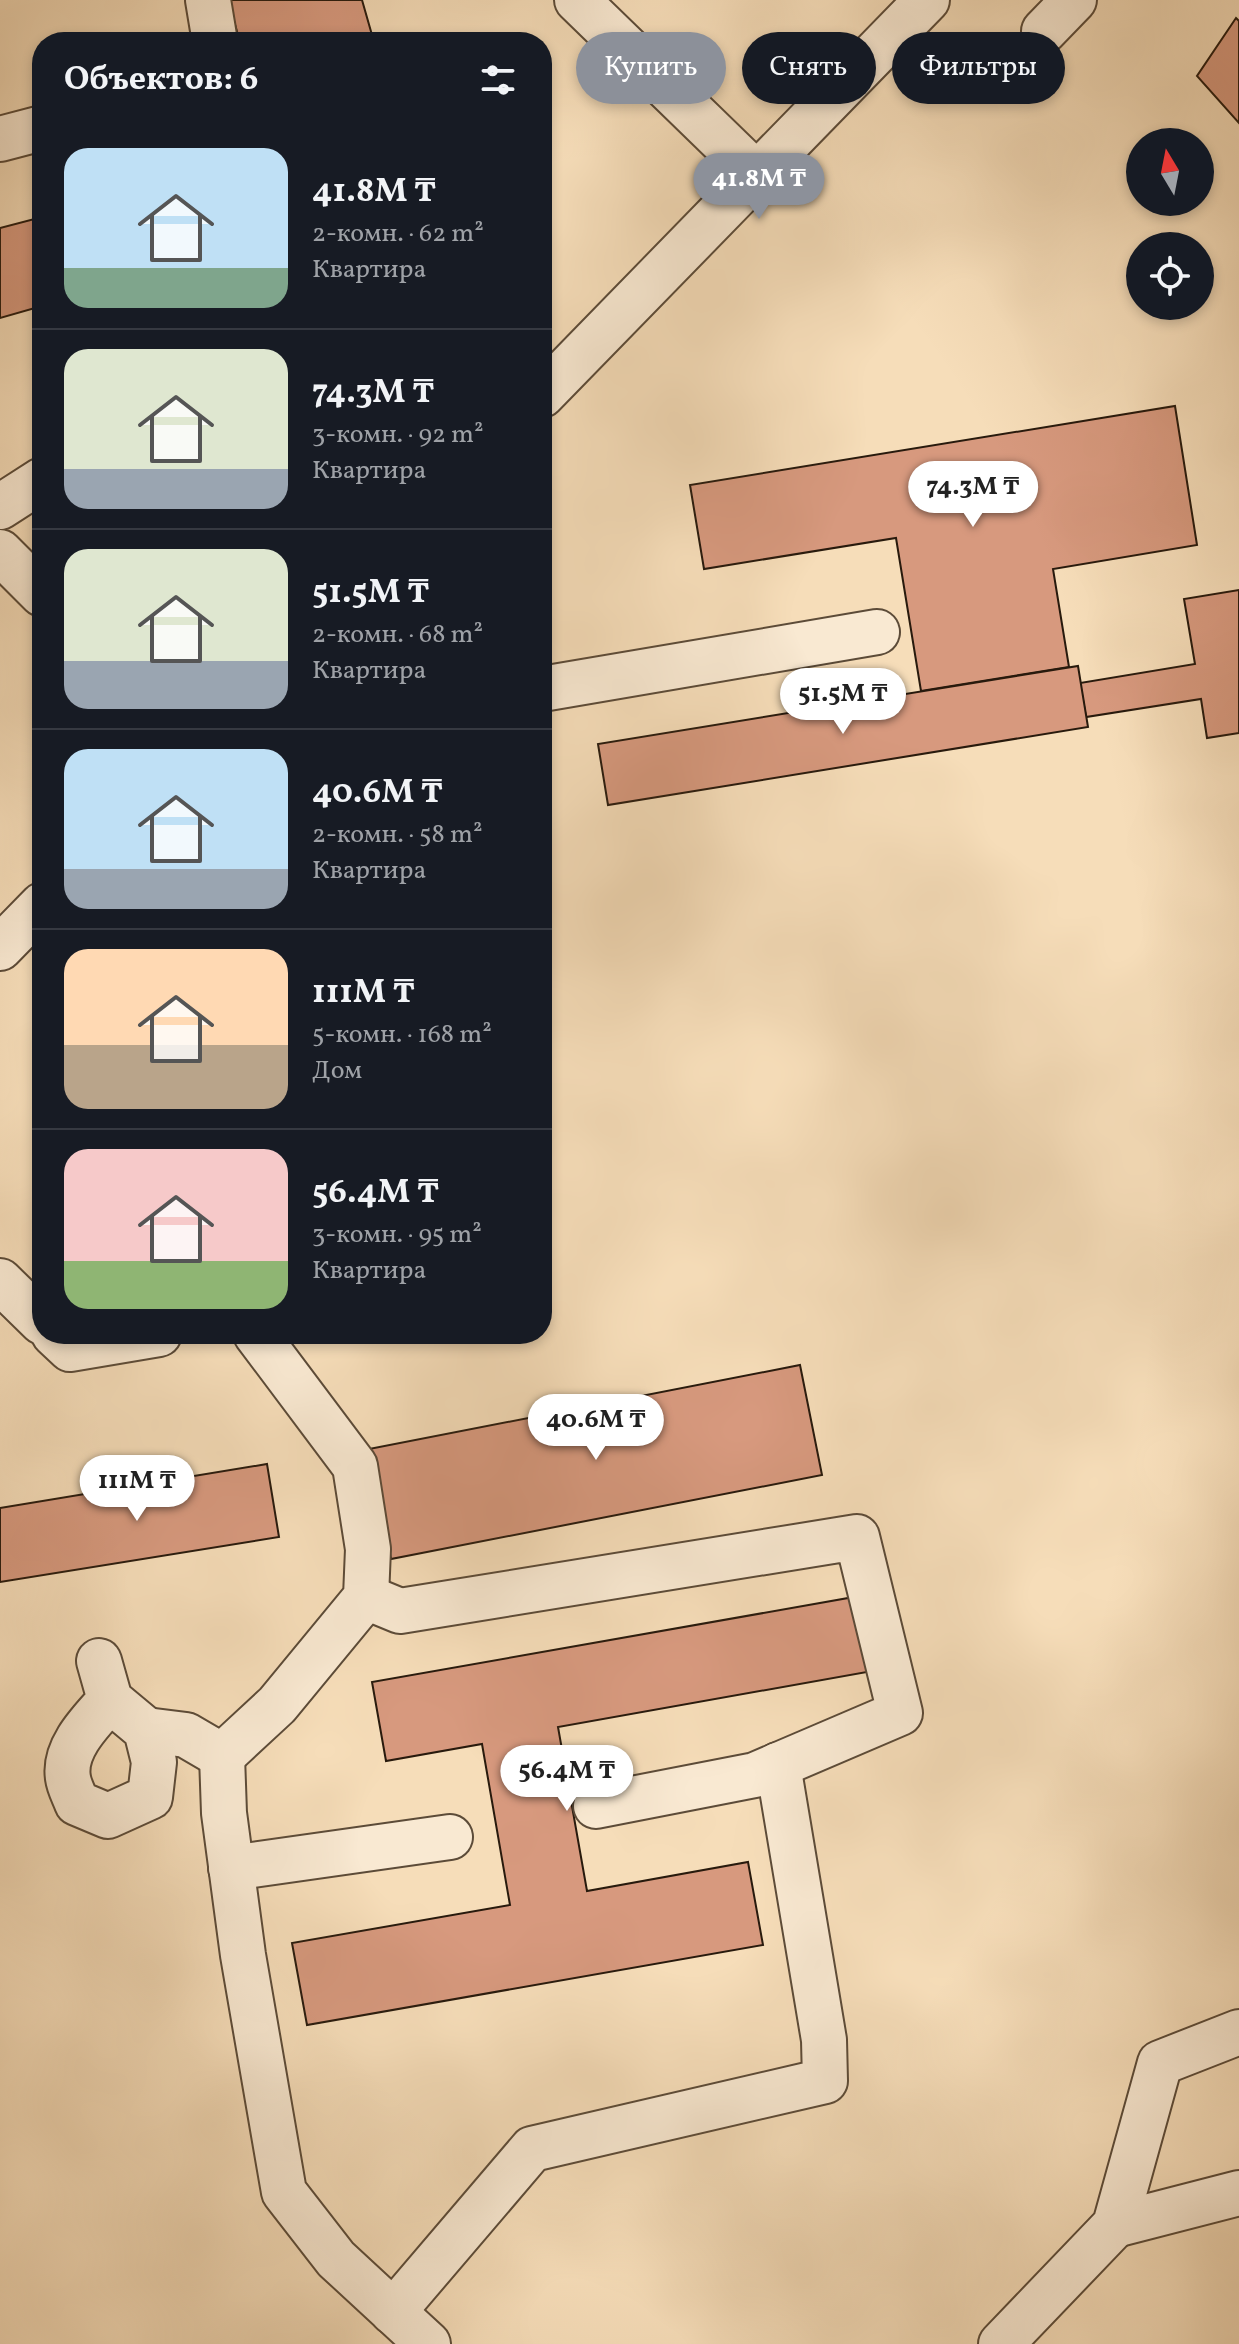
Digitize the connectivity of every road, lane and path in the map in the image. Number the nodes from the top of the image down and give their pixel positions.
1 (208, 0) edge
2 (577, 0) edge
3 (927, 0) edge
4 (1074, 0) edge
5 (1044, 31) dead end
6 (213, 32) edge
7 (32, 131) edge
8 (0, 139) edge
9 (757, 175) junction
10 (552, 385) edge
11 (32, 486) edge
12 (0, 507) edge
13 (0, 552) edge
14 (32, 584) edge
15 (877, 632) dead end
16 (552, 687) edge
17 (32, 915) edge
18 (0, 948) edge
19 (0, 1281) edge
20 (32, 1312) edge
21 (65, 1344) edge
22 (100, 1344) edge
23 (264, 1344) edge
24 (366, 1597) junction
25 (146, 1730) junction
26 (222, 1756) junction
27 (778, 1765) junction
28 (596, 1806) dead end
29 (450, 1837) dead end
30 (231, 1868) junction
31 (1239, 2032) edge
32 (1239, 2193) edge
33 (1115, 2225) junction
34 (393, 2312) junction
35 (428, 2344) edge
36 (1001, 2344) edge

1 - 6 street
2 - 9 street
3 - 9 street
4 - 5 street
7 - 8 street
9 - 10 street
11 - 12 street
13 - 14 street
15 - 16 street
17 - 18 street
19 - 20 street
21 - 22 street
23 - 24 street
24 - 26 street
24 - 27 street
25 - 25 street
25 - 26 street
26 - 30 street
27 - 28 street
27 - 34 street
29 - 30 street
30 - 34 street
31 - 33 street
32 - 33 street
33 - 36 street
34 - 35 street

